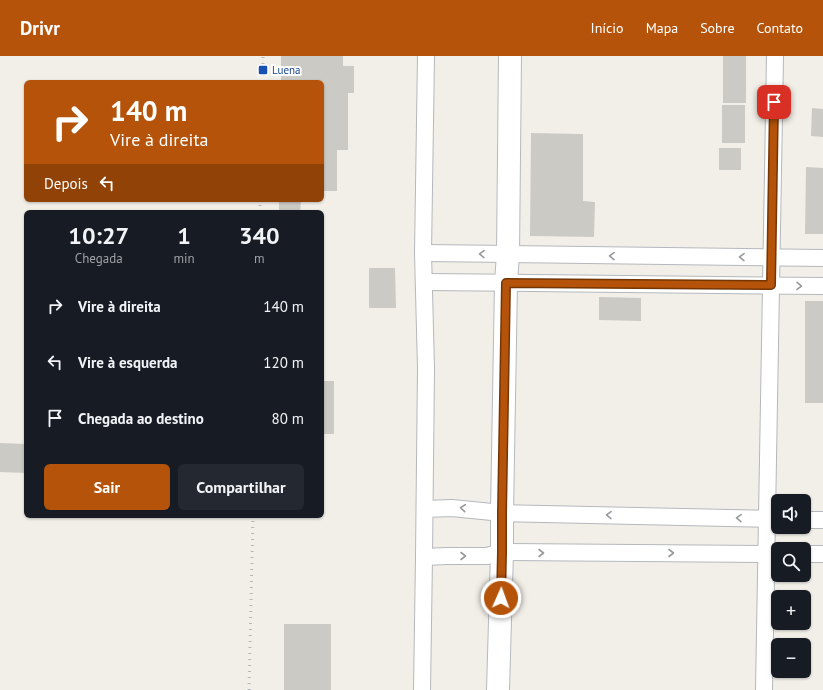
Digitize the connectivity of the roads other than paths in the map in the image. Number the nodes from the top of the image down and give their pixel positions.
1 (426, 56) edge
2 (510, 56) edge
3 (775, 56) edge
4 (423, 253) junction
5 (508, 254) junction
6 (772, 258) junction
7 (823, 258) edge
8 (424, 282) junction
9 (506, 283) junction
10 (771, 285) junction
11 (823, 286) edge
12 (772, 494) edge
13 (424, 509) junction
14 (502, 513) junction
15 (771, 519) edge
16 (811, 520) edge
17 (823, 520) edge
18 (502, 552) junction
19 (771, 554) edge
20 (811, 554) edge
21 (823, 554) edge
22 (424, 557) junction
23 (771, 571) edge
24 (422, 690) edge
25 (498, 690) edge
26 (764, 690) edge

1 - 4 street
2 - 5 street
3 - 6 street
5 -> 4 street
4 - 8 street
6 -> 5 street
5 - 9 street
6 - 7 street
6 - 10 street
8 - 9 street
8 - 13 street
9 - 10 street
9 - 14 street
10 -> 11 street
10 - 12 street
14 -> 13 street
13 - 22 street
15 -> 14 street
14 - 18 street
16 - 17 street
18 -> 19 street
22 -> 18 street
18 - 25 street
20 - 21 street
22 - 24 street
23 - 26 street

